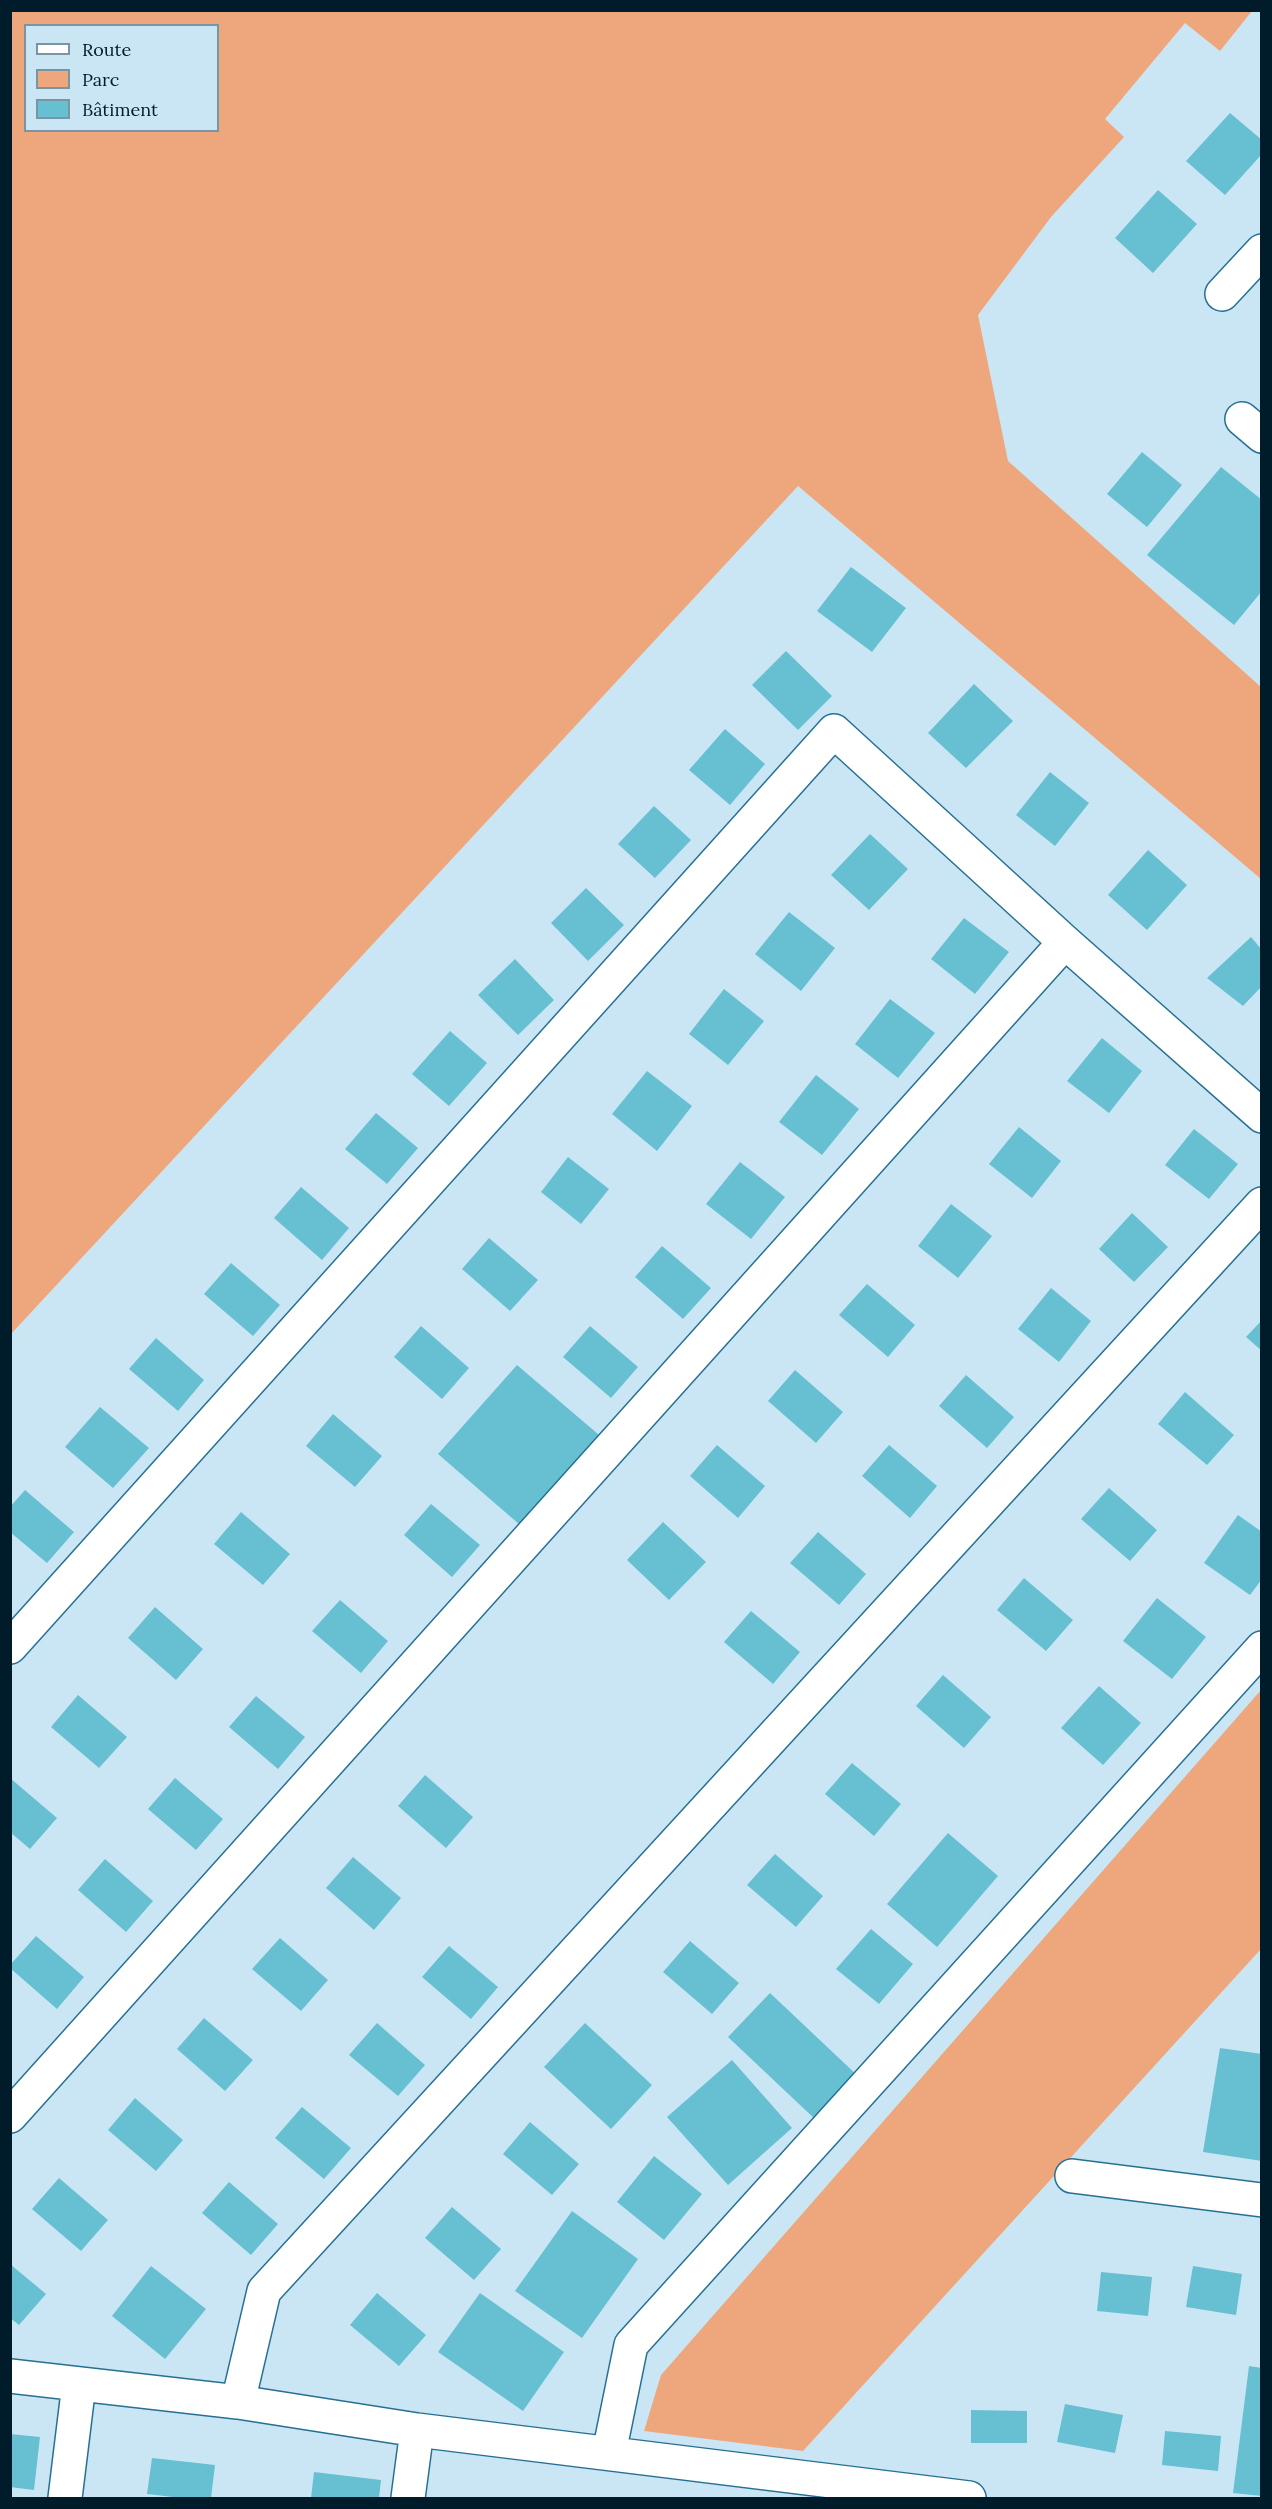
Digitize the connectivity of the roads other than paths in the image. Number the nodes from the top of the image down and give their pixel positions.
1 (1262, 251) edge
2 (1222, 294) dead end
3 (1065, 942) junction
4 (1262, 1116) edge
5 (1262, 1204) edge
6 (10, 1647) edge
7 (1262, 1648) edge
8 (10, 2116) edge
9 (1072, 2176) dead end
10 (1262, 2200) edge
11 (10, 2376) edge
12 (79, 2384) junction
13 (238, 2402) junction
14 (417, 2430) junction
15 (609, 2452) junction
16 (764, 2485) edge
17 (65, 2499) edge
18 (408, 2499) edge
19 (969, 2499) edge

1 - 2 street
3 - 4 street
3 - 6 street
3 - 8 street
5 - 13 street
7 - 15 street
9 - 10 street
11 - 12 street
12 - 13 street
12 - 17 street
13 - 14 street
14 - 15 street
14 - 18 street
15 - 16 street
16 - 19 street

